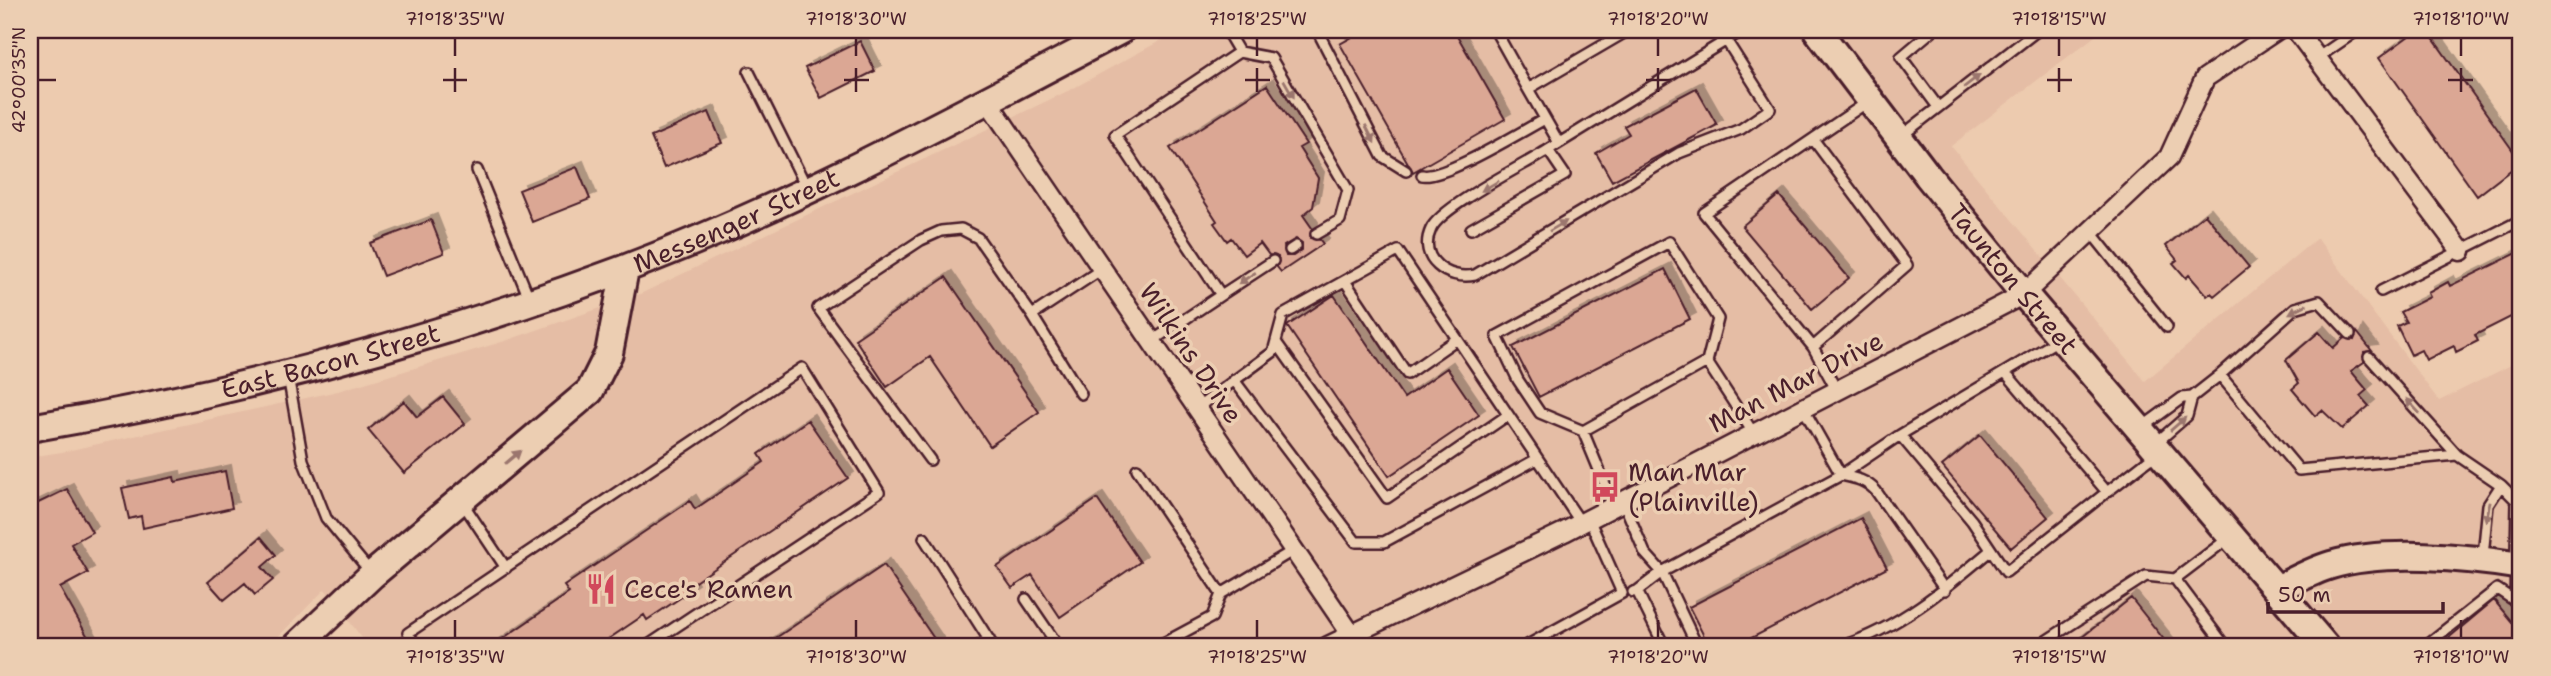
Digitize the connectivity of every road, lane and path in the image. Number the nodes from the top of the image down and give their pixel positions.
1 (1121, 30) edge
2 (1226, 30) edge
3 (1317, 30) edge
4 (1495, 30) edge
5 (1629, 30) edge
6 (1740, 30) edge
7 (1816, 30) edge
8 (1933, 30) edge
9 (2038, 30) edge
10 (2277, 30) edge
11 (2297, 30) edge
12 (2358, 30) edge
13 (1726, 40) junction
14 (1239, 52) junction
15 (2317, 58) junction
16 (749, 72) dead end
17 (1528, 89) junction
18 (987, 100) junction
19 (1871, 100) junction
20 (1938, 107) junction
21 (1545, 119) junction
22 (1899, 138) junction
23 (1813, 139) junction
24 (1559, 143) junction
25 (1548, 150) junction
26 (477, 170) dead end
27 (1406, 171) dead end
28 (1422, 175) dead end
29 (808, 190) junction
30 (2521, 220) edge
31 (1471, 229) dead end
32 (2090, 231) junction
33 (1316, 234) dead end
34 (2461, 251) junction
35 (1273, 261) dead end
36 (625, 269) junction
37 (1102, 269) junction
38 (1345, 281) junction
39 (2381, 291) dead end
40 (2024, 294) junction
41 (1220, 295) junction
42 (530, 301) junction
43 (1032, 315) junction
44 (2167, 327) dead end
45 (2350, 334) dead end
46 (2062, 338) junction
47 (1457, 340) junction
48 (1152, 341) junction
49 (1276, 342) junction
50 (1813, 347) junction
51 (2370, 357) dead end
52 (1707, 362) junction
53 (2005, 372) junction
54 (288, 374) junction
55 (2220, 375) junction
56 (1234, 380) junction
57 (1837, 391) junction
58 (1081, 394) dead end
59 (2192, 397) junction
60 (1196, 408) junction
61 (1803, 408) junction
62 (1508, 415) junction
63 (30, 428) edge
64 (1583, 431) junction
65 (1754, 434) junction
66 (1900, 435) junction
67 (2151, 442) junction
68 (2457, 455) junction
69 (1537, 459) junction
70 (930, 460) dead end
71 (1137, 469) dead end
72 (1841, 475) junction
73 (2501, 485) junction
74 (2107, 492) junction
75 (461, 501) junction
76 (1619, 504) junction
77 (1585, 521) junction
78 (2225, 529) junction
79 (924, 538) dead end
80 (1294, 550) junction
81 (1991, 550) junction
82 (2483, 562) junction
83 (2518, 566) edge
84 (506, 568) junction
85 (1662, 572) junction
86 (372, 575) junction
87 (2175, 579) junction
88 (2277, 589) junction
89 (1945, 590) junction
90 (1637, 592) junction
91 (1622, 593) junction
92 (1220, 594) junction
93 (1026, 599) dead end
94 (2518, 601) edge
95 (1351, 635) junction
96 (991, 643) edge
97 (297, 646) edge
98 (416, 646) edge
99 (648, 646) edge
100 (979, 646) edge
101 (1058, 646) edge
102 (1158, 646) edge
103 (1328, 646) edge
104 (1527, 646) edge
105 (1664, 646) edge
106 (1697, 646) edge
107 (1842, 646) edge
108 (2038, 646) edge
109 (2225, 646) edge
110 (2325, 646) edge
111 (2425, 646) edge

1 - 18 main road, Messenger Street
2 - 14 lane
3 -> 27 lane
4 - 17 lane
5 - 17 lane
6 - 13 lane
7 - 19 main road, Taunton Street
8 - 20 lane
20 -> 9 lane
10 - 32 street, Man Mar Drive
11 - 15 street
12 - 15 lane
13 - 24 lane
25 -> 13 lane
14 -> 33 lane
14 - 41 lane
15 - 34 street
16 - 29 lane
17 - 21 lane
18 - 29 main road, Messenger Street
18 - 37 street, Wilkins Drive
19 - 22 main road, Taunton Street
19 - 23 lane
20 - 22 lane
21 - 24 lane
21 - 28 lane
22 - 40 main road, Taunton Street
23 - 50 lane
23 - 50 lane
24 - 25 lane
25 - 31 lane
26 - 42 lane
29 - 36 main road, Messenger Street
30 - 34 lane
32 - 40 street, Man Mar Drive
32 - 44 lane
34 - 39 lane
35 -> 41 lane
36 - 42 main road, East Bacon Street
75 -> 36 main road, Messenger Street
37 - 43 lane
37 - 48 street, Wilkins Drive
38 - 47 lane
38 - 47 lane
38 - 49 lane
40 - 46 main road, Taunton Street
40 - 57 street, Man Mar Drive
41 - 48 lane
42 - 54 main road, East Bacon Street
43 - 58 lane
43 - 70 lane
45 -> 55 lane
46 - 53 lane
46 - 67 main road, Taunton Street
47 - 62 lane
48 - 60 street, Wilkins Drive
49 - 56 lane
49 - 62 lane
50 - 57 lane
68 -> 51 lane
52 - 64 lane
52 - 64 lane
52 - 65 lane
53 - 66 lane
53 - 74 lane
54 - 63 main road, East Bacon Street
54 - 86 lane
55 - 59 lane
55 - 68 lane
56 - 60 lane
56 - 69 lane
57 - 61 street, Man Mar Drive
59 - 67 lane
67 -> 59 lane
60 - 80 street, Wilkins Drive
61 - 65 street, Man Mar Drive
61 - 72 lane
62 - 69 lane
64 - 76 lane
65 - 76 street, Man Mar Drive
66 - 72 lane
66 - 81 lane
67 - 74 lane
67 - 78 main road, Taunton Street
68 - 73 lane
69 - 77 lane
71 - 92 lane
72 - 85 lane
72 - 89 lane
73 -> 82 lane
73 - 83 lane
74 - 81 lane
75 - 84 lane
75 - 86 main road, Messenger Street
76 - 77 street, Man Mar Drive
76 - 85 lane
77 - 91 lane
77 - 95 street, Man Mar Drive
78 - 87 lane
78 - 88 main road, Taunton Street
79 - 96 lane
80 - 92 lane
80 - 95 street, Wilkins Drive
81 - 89 lane
82 - 83 main road
82 - 88 main road
83 - 94 lane
84 - 98 lane
84 - 99 lane
85 - 90 lane
85 - 106 lane
86 - 97 main road, Messenger Street
87 - 108 lane
87 - 109 lane
88 - 110 main road, Taunton Street
89 - 107 lane
90 - 91 lane
90 - 105 lane
91 - 104 lane
92 - 102 lane
93 - 101 lane
94 - 111 lane
95 - 103 street, Man Mar Drive
96 - 100 lane

